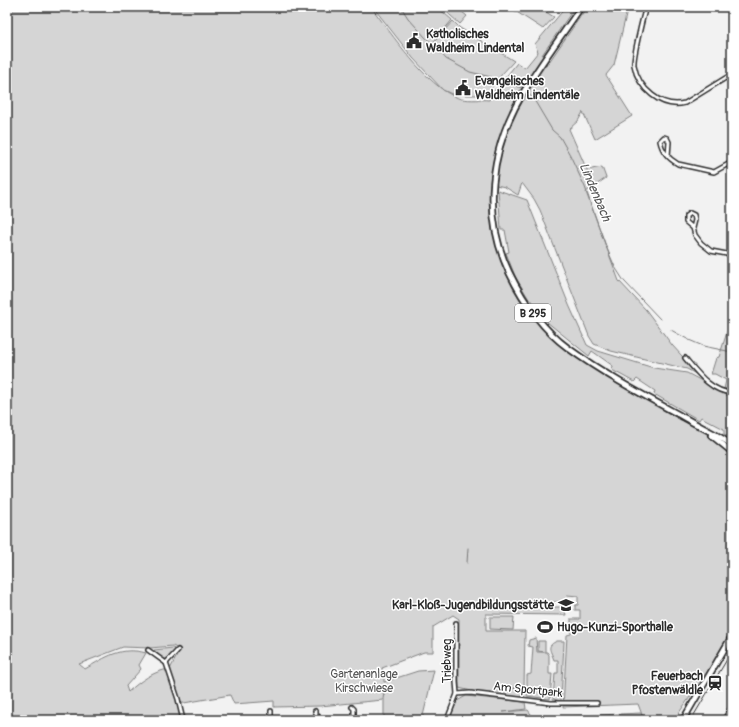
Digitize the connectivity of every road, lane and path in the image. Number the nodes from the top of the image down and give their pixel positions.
1 (580, 7) edge
2 (646, 7) edge
3 (732, 74) edge
4 (668, 156) junction
5 (732, 162) edge
6 (693, 228) junction
7 (732, 255) edge
8 (685, 358) dead end
9 (732, 393) edge
10 (705, 430) junction
11 (732, 445) edge
12 (732, 452) edge
13 (456, 623) dead end
14 (732, 636) edge
15 (148, 650) dead end
16 (178, 650) dead end
17 (166, 663) junction
18 (457, 694) junction
19 (597, 703) dead end
20 (732, 706) edge
21 (352, 707) dead end
22 (271, 711) dead end
23 (315, 711) dead end
24 (183, 720) edge
25 (271, 720) edge
26 (317, 720) edge
27 (354, 720) edge
28 (447, 720) edge
29 (683, 720) edge
30 (724, 720) edge

1 - 10 main road, B 295
2 - 3 street
4 - 4 street
4 - 5 street
6 - 6 street
6 - 7 street
8 - 9 street
10 - 11 main road, B 295
10 - 12 main road, B 295
13 - 18 street, Triebweg
14 - 29 main road
15 - 17 street
16 - 17 street
17 - 24 street
18 - 19 street, Am Sportpark
18 - 28 street, Triebweg
20 - 30 street
21 - 27 street
22 - 25 street
23 - 26 street

